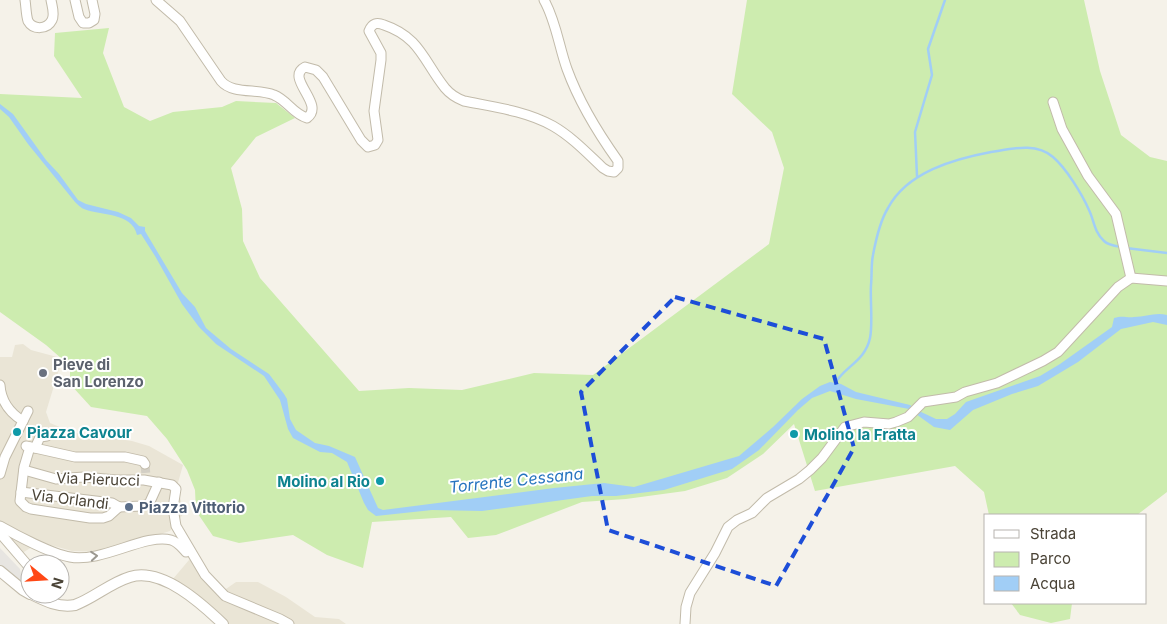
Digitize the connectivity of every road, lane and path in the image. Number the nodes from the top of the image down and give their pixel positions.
1 (25, 0) edge
2 (51, 0) edge
3 (76, 0) edge
4 (92, 0) edge
5 (156, 0) edge
6 (544, 0) edge
7 (1053, 102) dead end
8 (1131, 278) junction
9 (1167, 281) edge
10 (0, 385) edge
11 (28, 411) dead end
12 (23, 421) junction
13 (47, 436) dead end
14 (30, 447) junction
15 (145, 464) dead end
16 (24, 470) junction
17 (0, 474) edge
18 (56, 479) junction
19 (159, 482) junction
20 (50, 496) junction
21 (20, 497) junction
22 (119, 507) junction
23 (0, 526) edge
24 (0, 533) edge
25 (20, 556) edge
26 (194, 559) junction
27 (0, 571) edge
28 (20, 587) edge
29 (61, 604) edge
30 (223, 624) edge
31 (289, 624) edge
32 (686, 624) edge

1 - 2 street
3 - 4 street
5 - 6 street
7 - 8 street
8 - 9 street
8 - 32 street
10 - 12 street
11 - 12 street
12 - 17 street
13 - 14 street
14 - 15 street
14 - 16 street
16 - 18 street, Via Pierucci
16 - 21 street
18 - 19 street, Via Pierucci
18 - 20 street
19 - 22 street
19 - 26 street, Via Pierucci
20 - 21 street, Via Orlandi
20 - 22 street, Via Orlandi
21 - 22 street
23 -> 26 street
24 - 25 street
26 - 31 street
27 - 28 street
29 - 30 street

